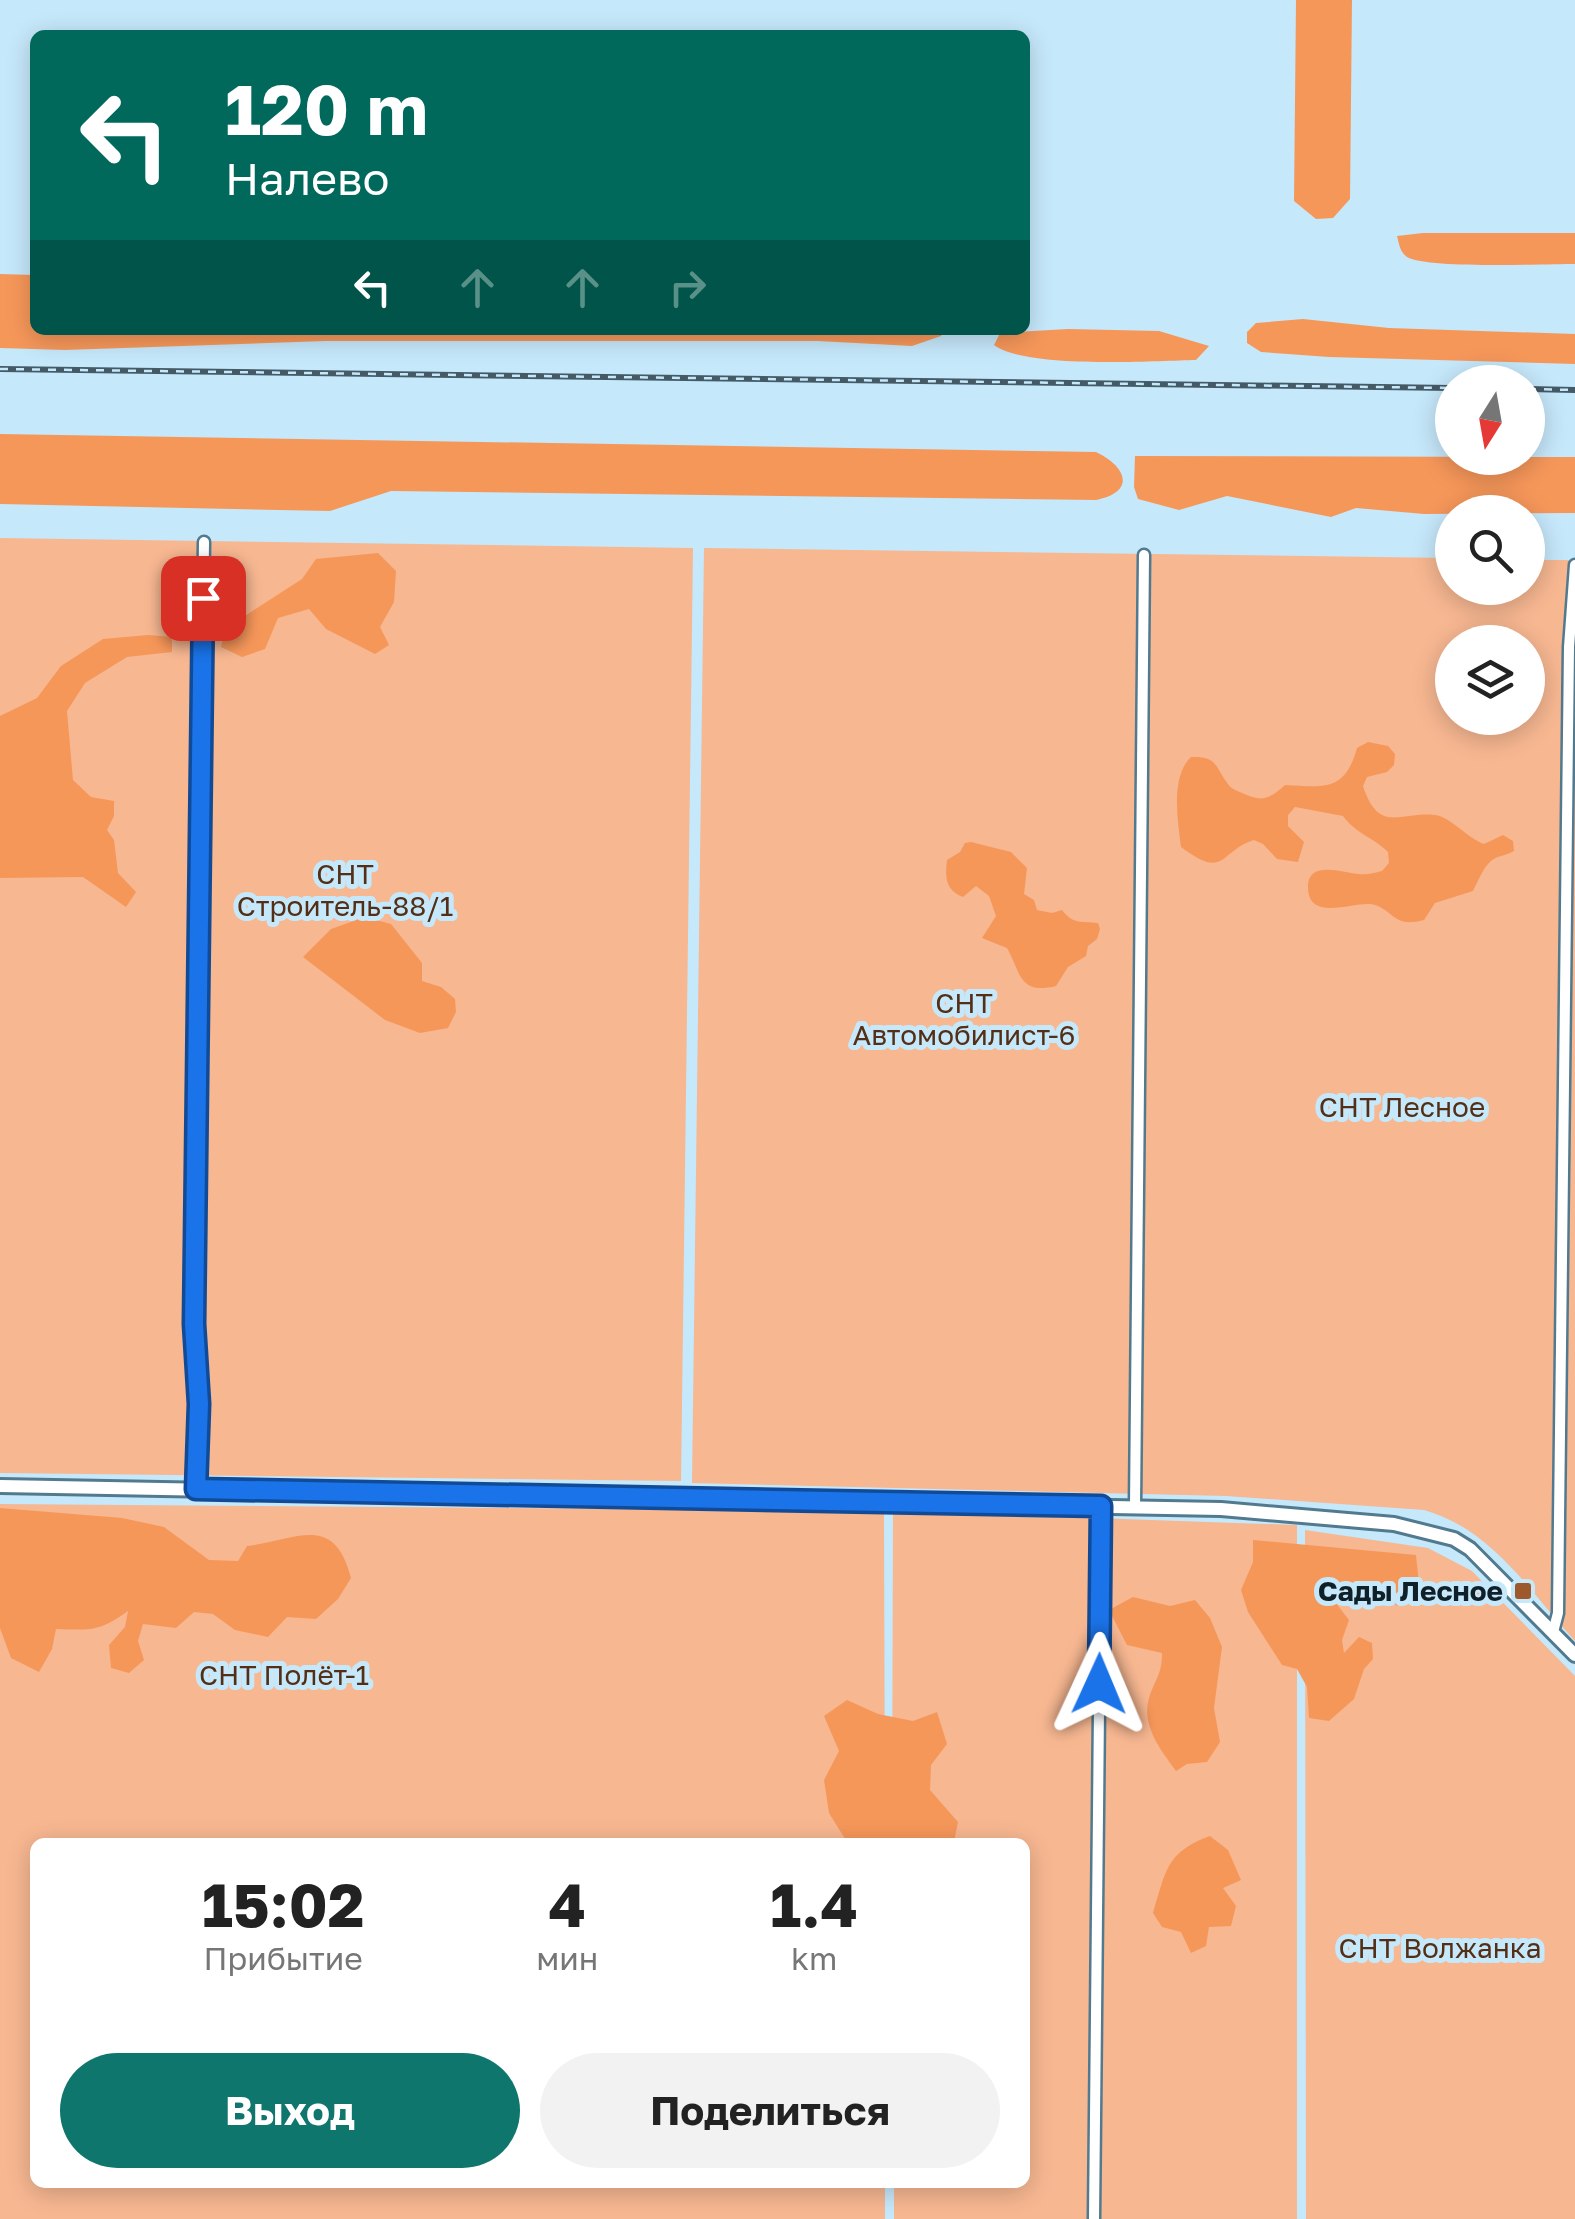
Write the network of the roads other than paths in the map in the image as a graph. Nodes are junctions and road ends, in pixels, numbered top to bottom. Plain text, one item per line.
1 (204, 542) dead end
2 (1144, 555) dead end
3 (1575, 566) edge
4 (0, 1486) edge
5 (196, 1489) junction
6 (1101, 1506) junction
7 (1135, 1506) junction
8 (1553, 1632) junction
9 (1575, 1654) edge
10 (1094, 2219) edge

1 - 5 street
2 - 7 street
3 - 8 street
4 - 5 street
5 - 6 street
6 - 7 street
6 - 10 street
7 - 8 street
8 - 9 street

